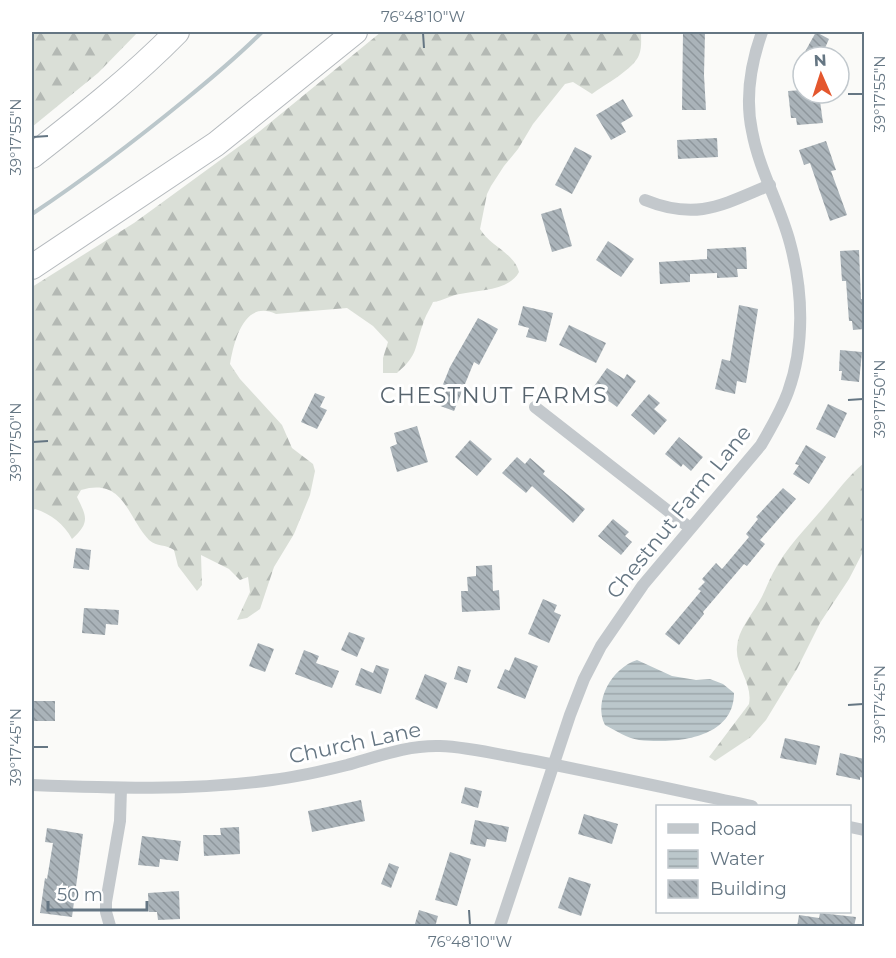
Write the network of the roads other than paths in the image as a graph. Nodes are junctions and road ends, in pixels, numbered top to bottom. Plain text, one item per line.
1 (177, 32) edge
2 (355, 32) edge
3 (762, 32) edge
4 (32, 156) edge
5 (770, 185) junction
6 (645, 200) dead end
7 (32, 267) edge
8 (535, 406) dead end
9 (690, 528) junction
10 (554, 765) junction
11 (32, 785) edge
12 (121, 788) junction
13 (743, 805) edge
14 (110, 927) edge
15 (500, 927) edge

1 - 4 highway
2 - 7 highway
3 - 5 street, Chestnut Farm Lane
5 - 6 street
5 - 9 street, Chestnut Farm Lane
8 - 9 street
9 - 10 street, Chestnut Farm Lane
10 - 12 street, Church Lane
10 - 13 street, Church Lane
10 - 15 street, Chestnut Farm Lane
11 - 12 street, Church Lane
12 - 14 street

